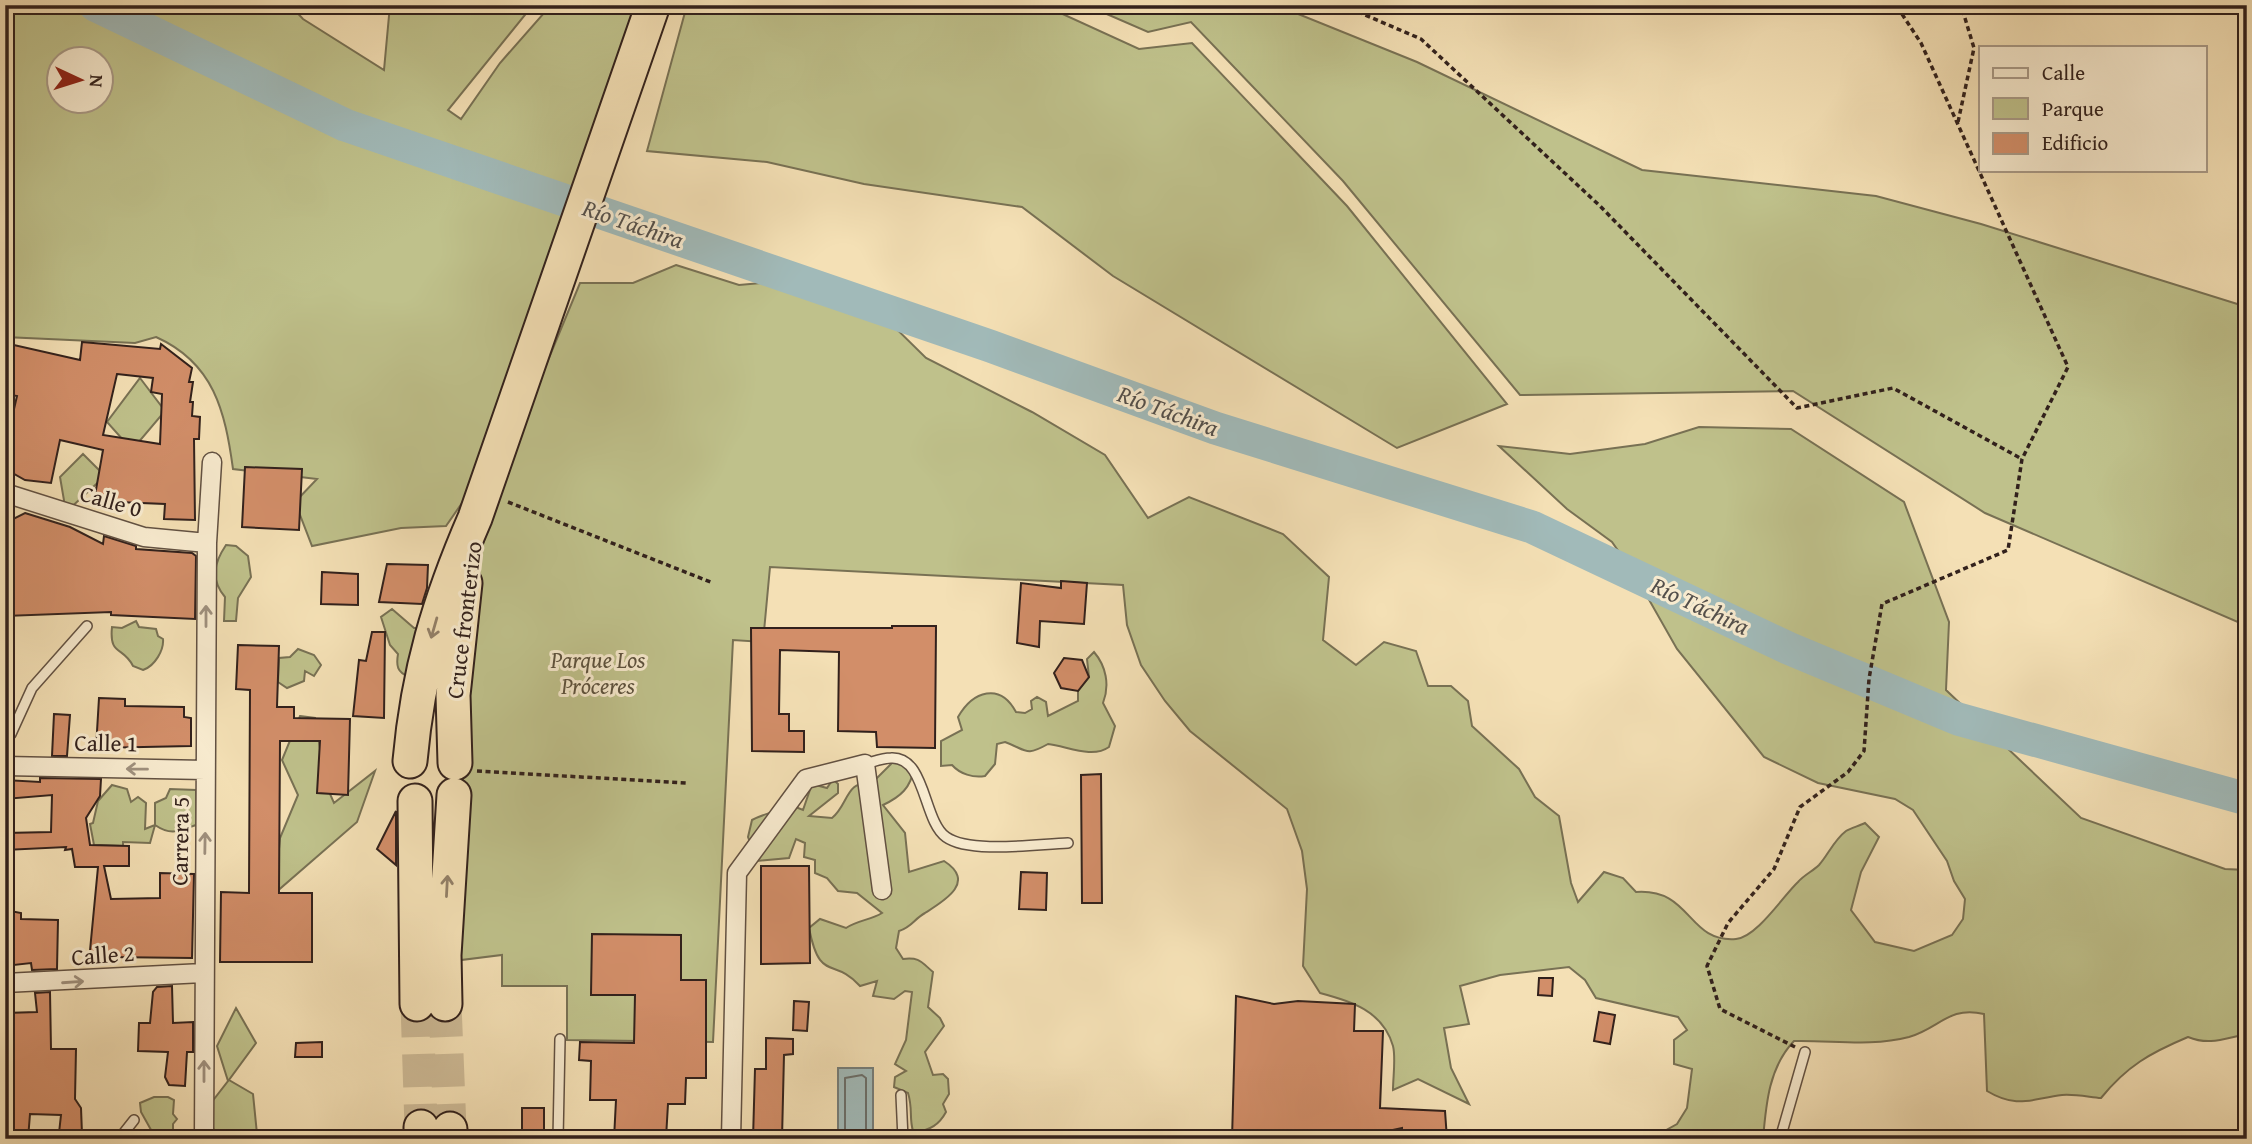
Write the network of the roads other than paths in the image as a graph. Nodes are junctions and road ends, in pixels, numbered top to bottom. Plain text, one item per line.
1 (653, 5) edge
2 (212, 462) dead end
3 (5, 493) edge
4 (486, 508) junction
5 (207, 543) junction
6 (87, 626) dead end
7 (5, 739) edge
8 (410, 761) junction
9 (865, 764) junction
10 (5, 766) edge
11 (205, 770) junction
12 (459, 776) junction
13 (415, 800) junction
14 (1068, 843) dead end
15 (882, 890) dead end
16 (204, 973) junction
17 (5, 984) edge
18 (561, 1039) dead end
19 (1805, 1052) road end
20 (901, 1095) dead end
21 (134, 1120) dead end
22 (119, 1139) edge
23 (204, 1139) edge
24 (558, 1139) edge
25 (731, 1139) edge
26 (904, 1139) edge
27 (1780, 1139) edge

1 - 4 highway
2 - 5 street, Carrera 5
3 - 5 street, Calle 0
4 -> 8 highway, Cruce fronterizo
4 - 12 highway, Cruce fronterizo
11 -> 5 street, Carrera 5
6 - 7 lane
8 - 12 highway
8 - 13 highway, Cruce fronterizo
9 - 14 lane
9 - 15 street
9 - 25 street
11 -> 10 street, Calle 1
16 -> 11 street, Carrera 5
12 - 13 highway
13 -> 12 highway, Cruce fronterizo
17 -> 16 street, Calle 2
23 -> 16 street, Carrera 5
18 - 24 lane
19 - 27 lane
20 - 26 lane
21 - 22 lane

